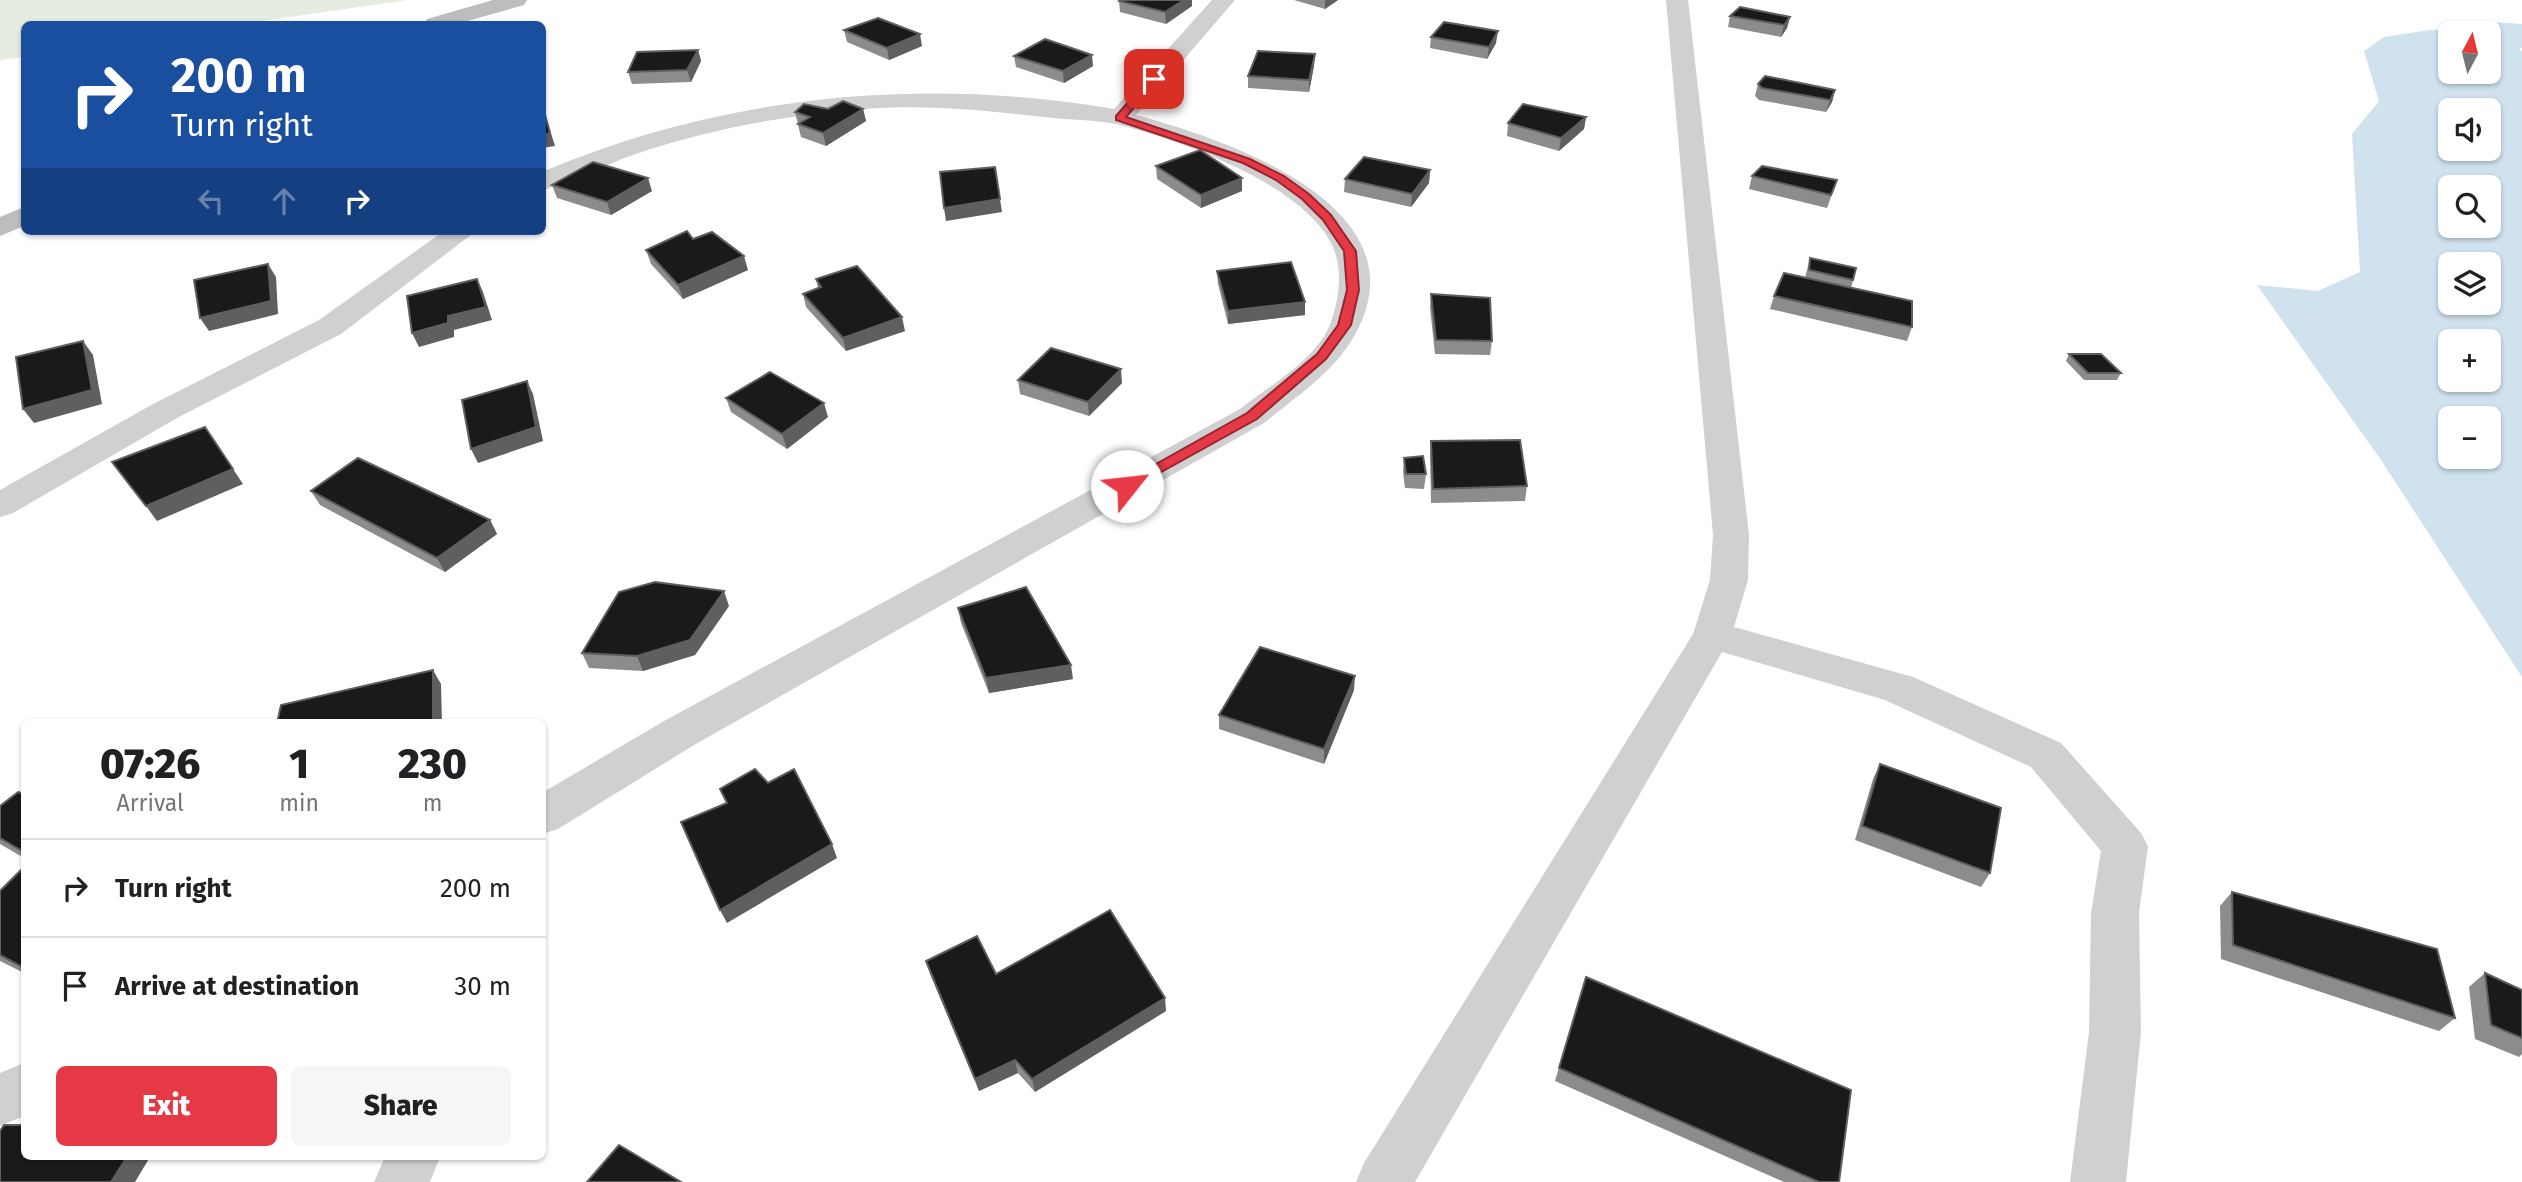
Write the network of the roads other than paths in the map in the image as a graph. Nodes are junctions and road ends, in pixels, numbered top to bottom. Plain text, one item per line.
1 (516, 0) edge
2 (1224, 0) edge
3 (1677, 0) edge
4 (445, 21) edge
5 (1119, 118) junction
6 (546, 181) edge
7 (21, 217) edge
8 (0, 228) edge
9 (456, 235) edge
10 (0, 505) edge
11 (1712, 635) junction
12 (546, 815) edge
13 (21, 1090) edge
14 (0, 1101) edge
15 (412, 1160) edge
16 (402, 1182) edge
17 (1384, 1182) edge
18 (2098, 1182) edge

1 - 4 street
2 - 5 street
3 - 11 street
5 - 6 street
5 - 12 street
7 - 8 street
9 - 10 street
11 - 17 street
11 - 18 street
13 - 14 street
15 - 16 street

